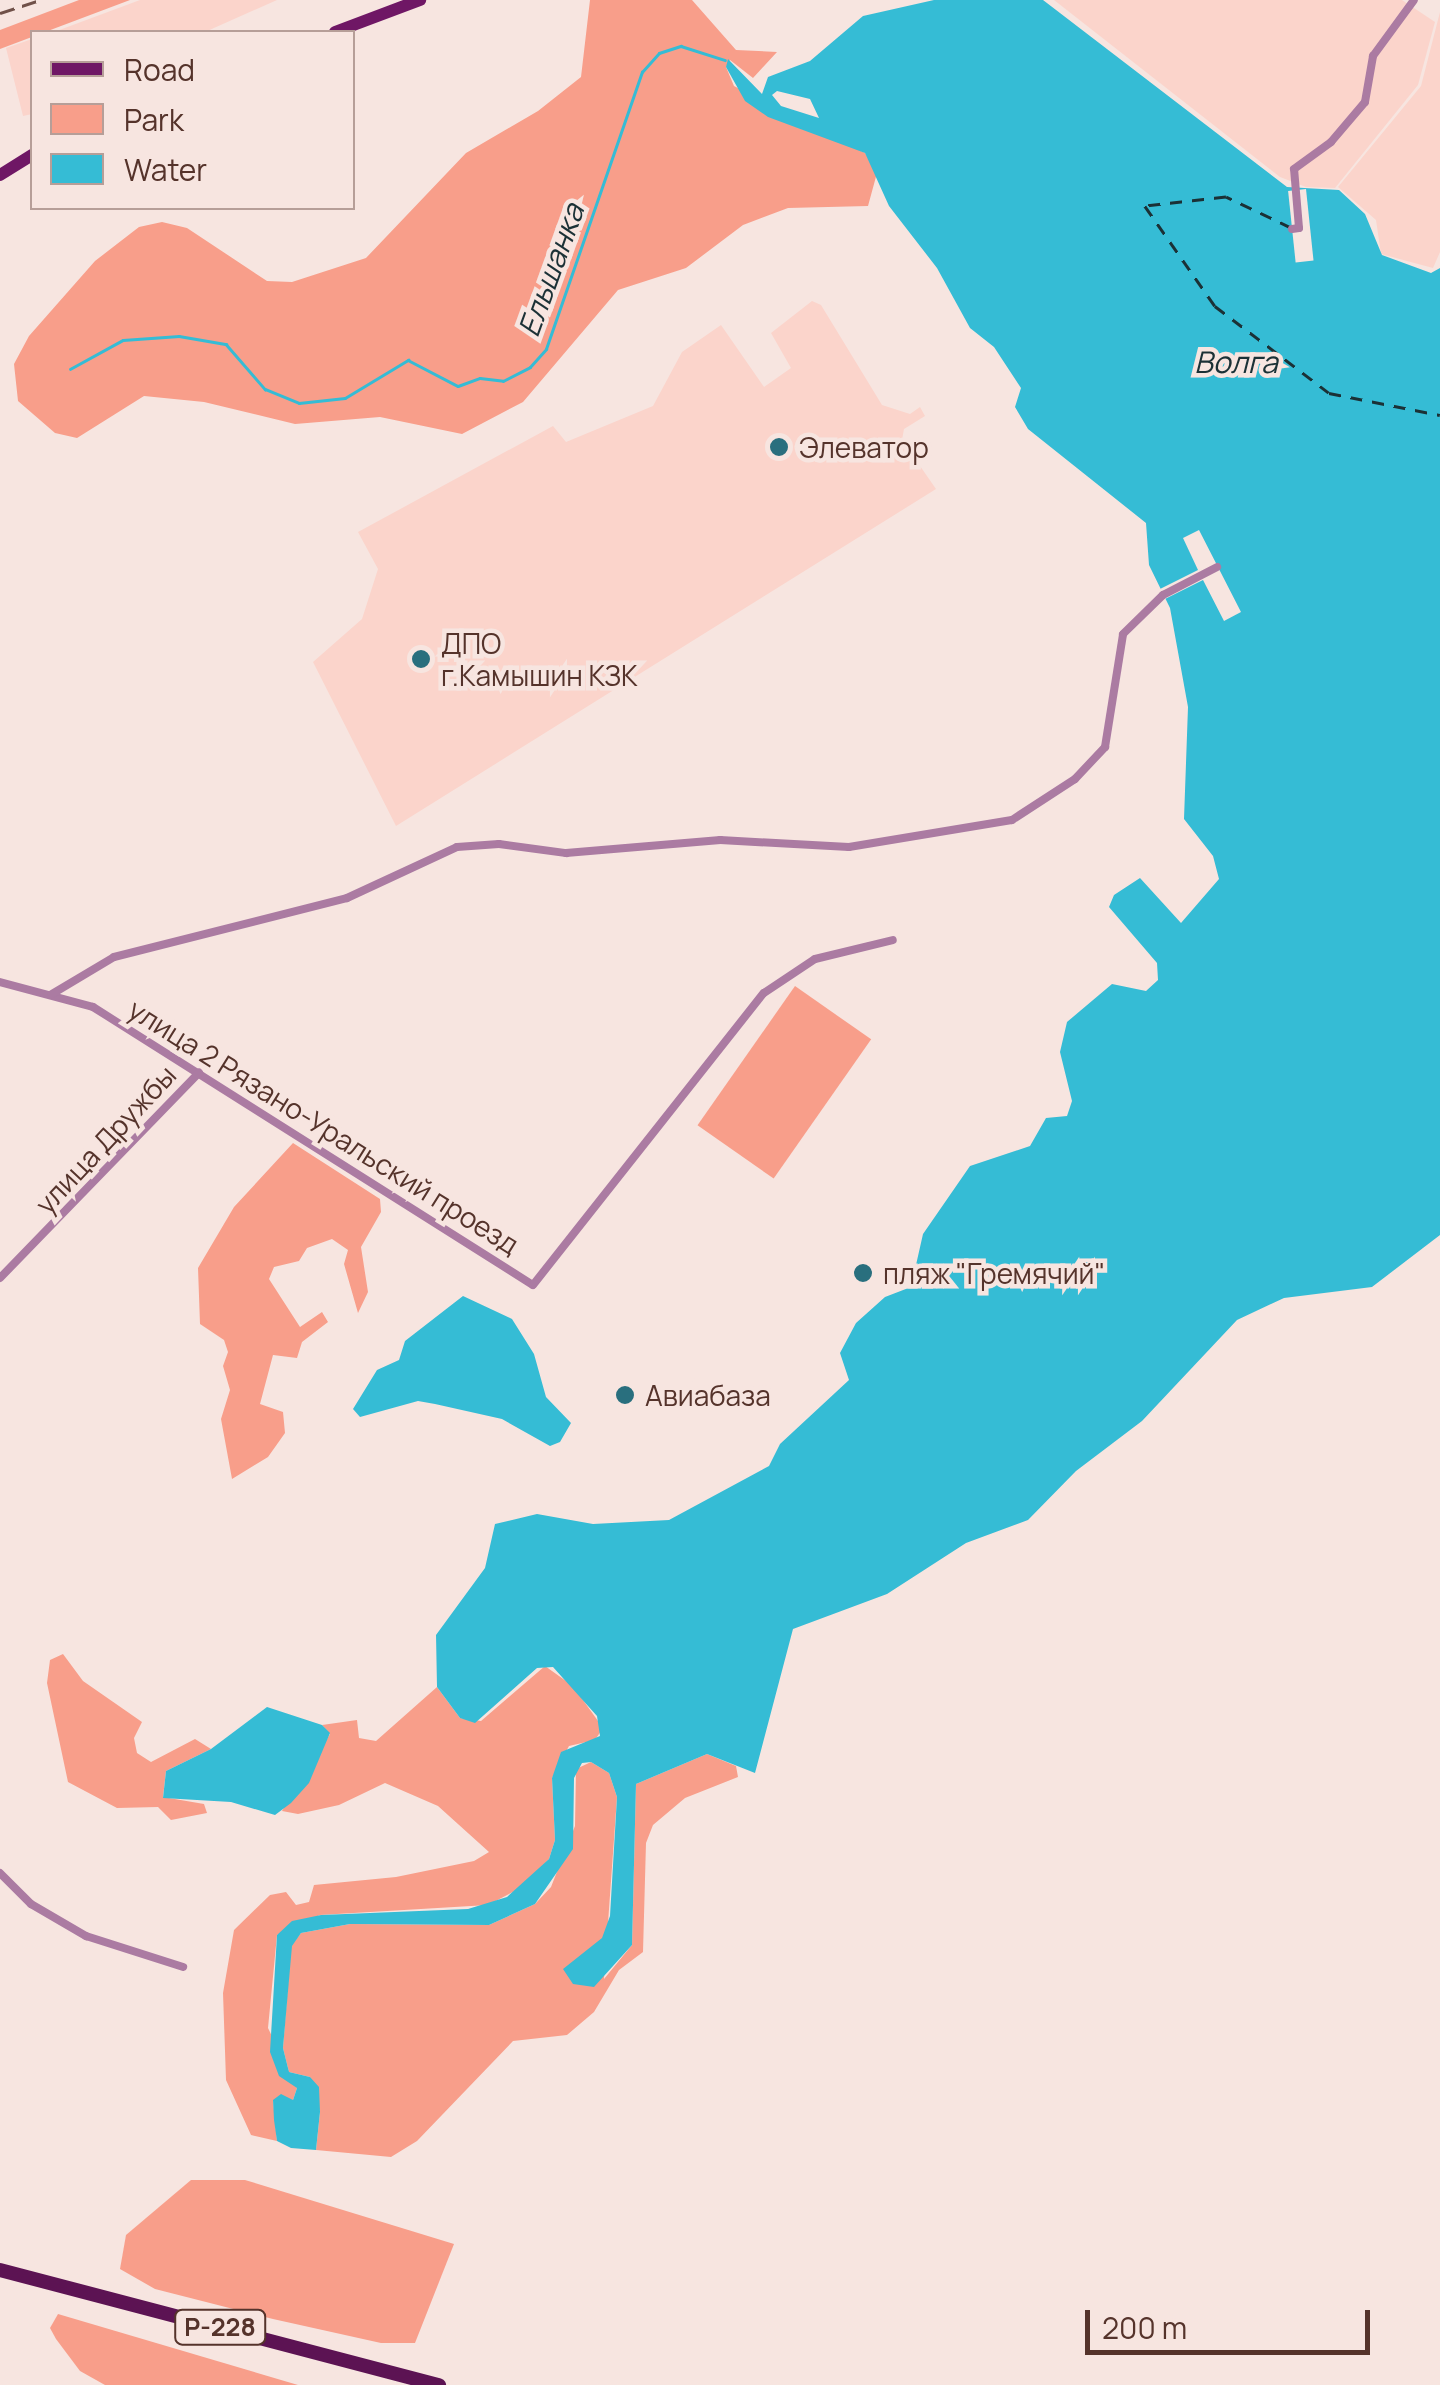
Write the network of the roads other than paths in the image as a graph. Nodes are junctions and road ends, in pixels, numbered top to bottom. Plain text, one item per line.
1 (420, 0) edge
2 (1414, 0) edge
3 (340, 30) edge
4 (30, 156) edge
5 (0, 175) edge
6 (1292, 228) dead end
7 (1217, 566) dead end
8 (893, 940) dead end
9 (0, 982) edge
10 (52, 994) junction
11 (199, 1073) junction
12 (0, 1278) edge
13 (0, 1873) edge
14 (183, 1967) dead end
15 (0, 2270) edge
16 (439, 2385) edge

1 - 3 main road
2 - 6 street
4 - 5 main road
7 - 10 street
8 - 11 street, улица 2 Рязано-Уральский проезд
9 - 10 street, улица 2 Рязано-Уральский проезд
10 - 11 street, улица 2 Рязано-Уральский проезд
11 - 12 street, улица Дружбы
13 - 14 street
15 - 16 highway, Р-228

